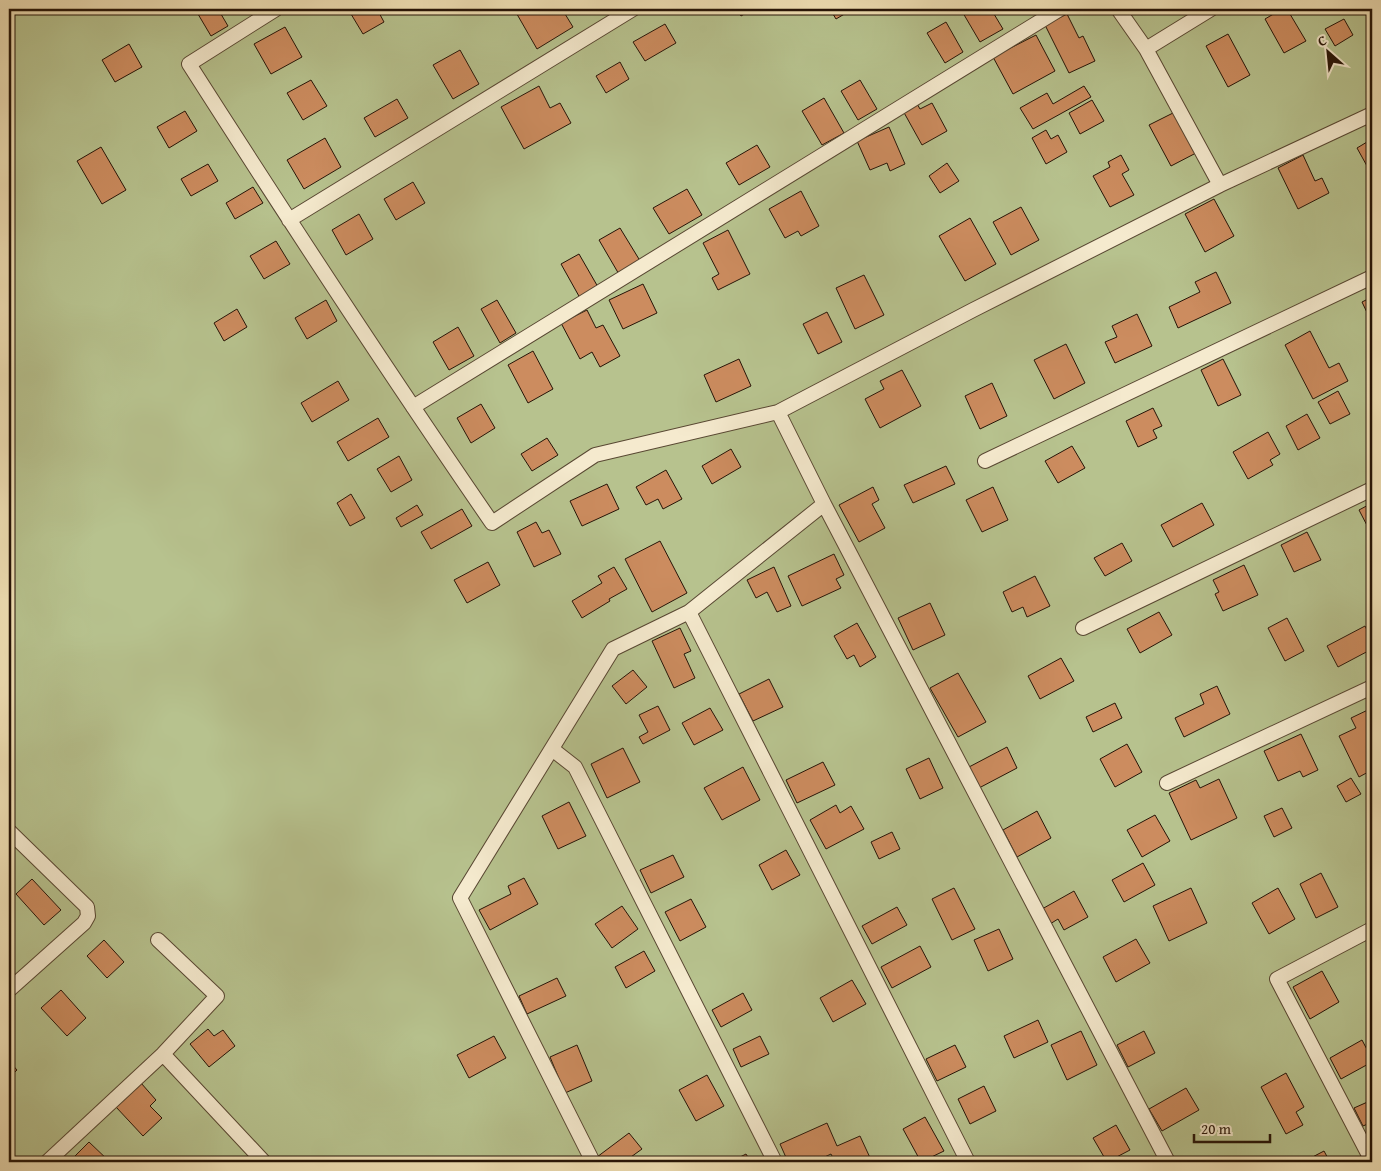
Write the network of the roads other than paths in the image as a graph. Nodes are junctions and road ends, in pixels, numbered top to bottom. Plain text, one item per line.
1 (276, 9) edge
2 (633, 9) edge
3 (1060, 9) edge
4 (1118, 9) edge
5 (1212, 9) edge
6 (1146, 49) junction
7 (1372, 114) edge
8 (1220, 185) junction
9 (289, 220) junction
10 (1372, 277) edge
11 (412, 407) junction
12 (778, 412) junction
13 (985, 461) dead end
14 (1372, 489) edge
15 (824, 504) junction
16 (689, 612) junction
17 (1083, 628) dead end
18 (1372, 687) edge
19 (552, 749) junction
20 (1167, 783) dead end
21 (9, 830) edge
22 (1372, 929) edge
23 (158, 940) dead end
24 (9, 990) edge
25 (163, 1054) junction
26 (1371, 1157) edge
27 (46, 1162) edge
28 (264, 1162) edge
29 (593, 1162) edge
30 (775, 1162) edge
31 (968, 1162) edge
32 (1168, 1162) edge

1 - 9 lane
2 - 9 lane
3 - 11 lane
4 - 6 lane
5 - 6 lane
6 - 8 lane
7 - 8 lane
8 - 12 lane
9 - 11 lane
10 - 13 lane
11 - 12 lane
12 - 15 lane
14 - 17 lane
15 - 16 lane
15 - 32 lane
16 - 19 lane
16 - 31 lane
18 - 20 lane
19 - 29 lane
19 - 30 lane
21 - 24 lane
22 - 26 lane
23 - 25 lane
25 - 27 lane
25 - 28 lane

